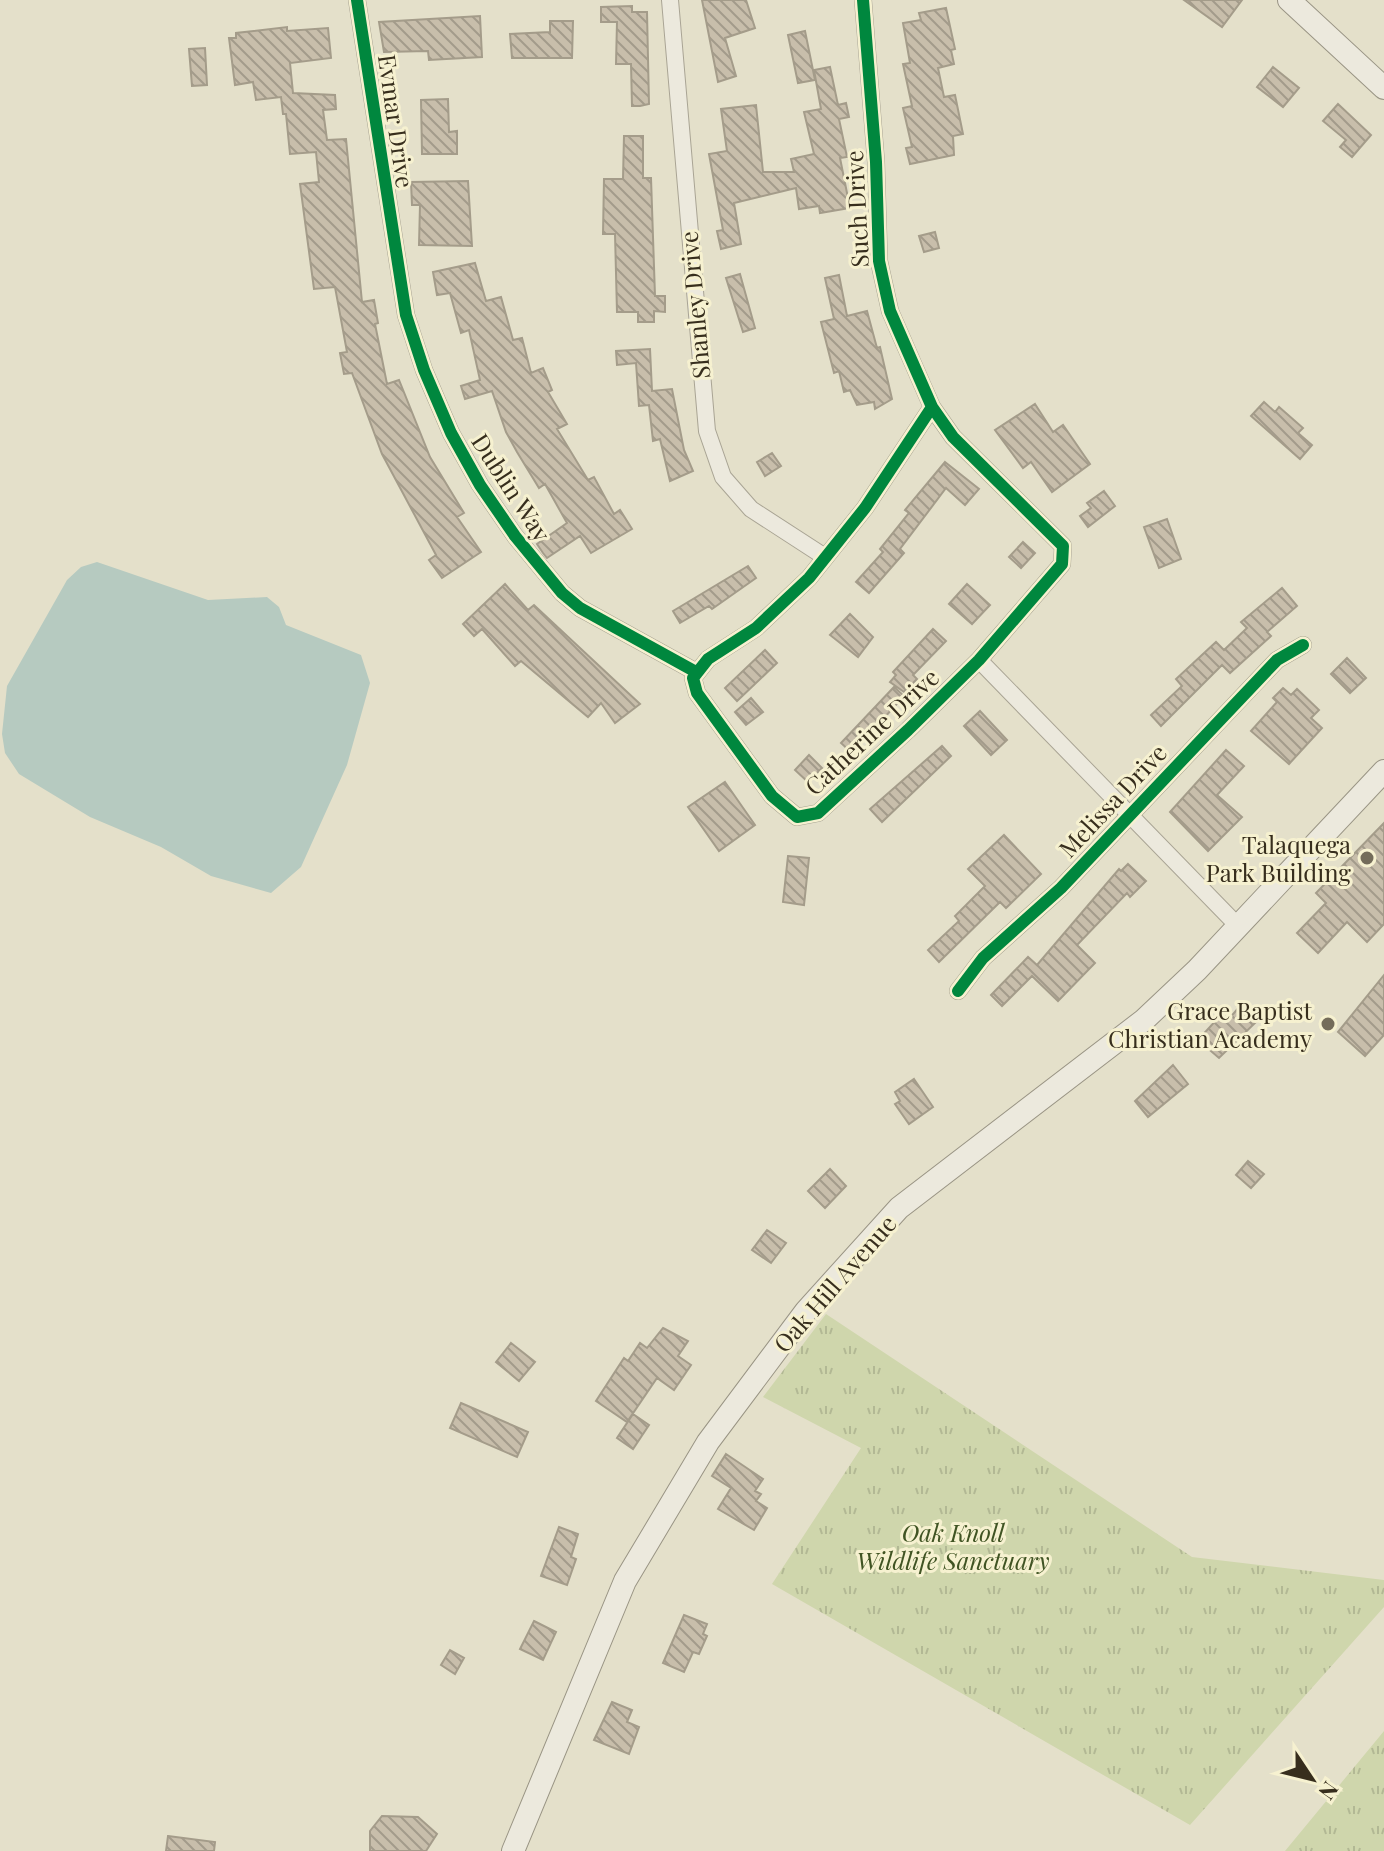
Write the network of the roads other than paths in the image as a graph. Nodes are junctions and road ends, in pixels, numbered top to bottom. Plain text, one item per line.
1 (357, 0) edge
2 (670, 0) edge
3 (863, 0) edge
4 (1289, 0) edge
5 (1384, 88) edge
6 (394, 249) joint
7 (932, 407) junction
8 (1063, 546) joint
9 (825, 557) junction
10 (1303, 645) dead end
11 (979, 660) junction
12 (696, 672) junction
13 (1384, 771) edge
14 (1128, 814) junction
15 (1238, 926) junction
16 (958, 991) dead end
17 (513, 1851) edge

1 - 6 street, Evmar Drive
2 - 9 street, Shanley Drive
3 - 7 street, Such Drive
4 - 5 main road
6 - 12 street, Dublin Way
7 - 8 street, Such Drive
7 - 9 street
8 - 11 street, Catherine Drive
9 - 12 street
10 - 14 street, Melissa Drive
11 - 12 street, Catherine Drive
11 - 14 street
13 - 15 main road, Oak Hill Avenue
14 - 15 street
14 - 16 street, Melissa Drive
15 - 17 main road, Oak Hill Avenue

